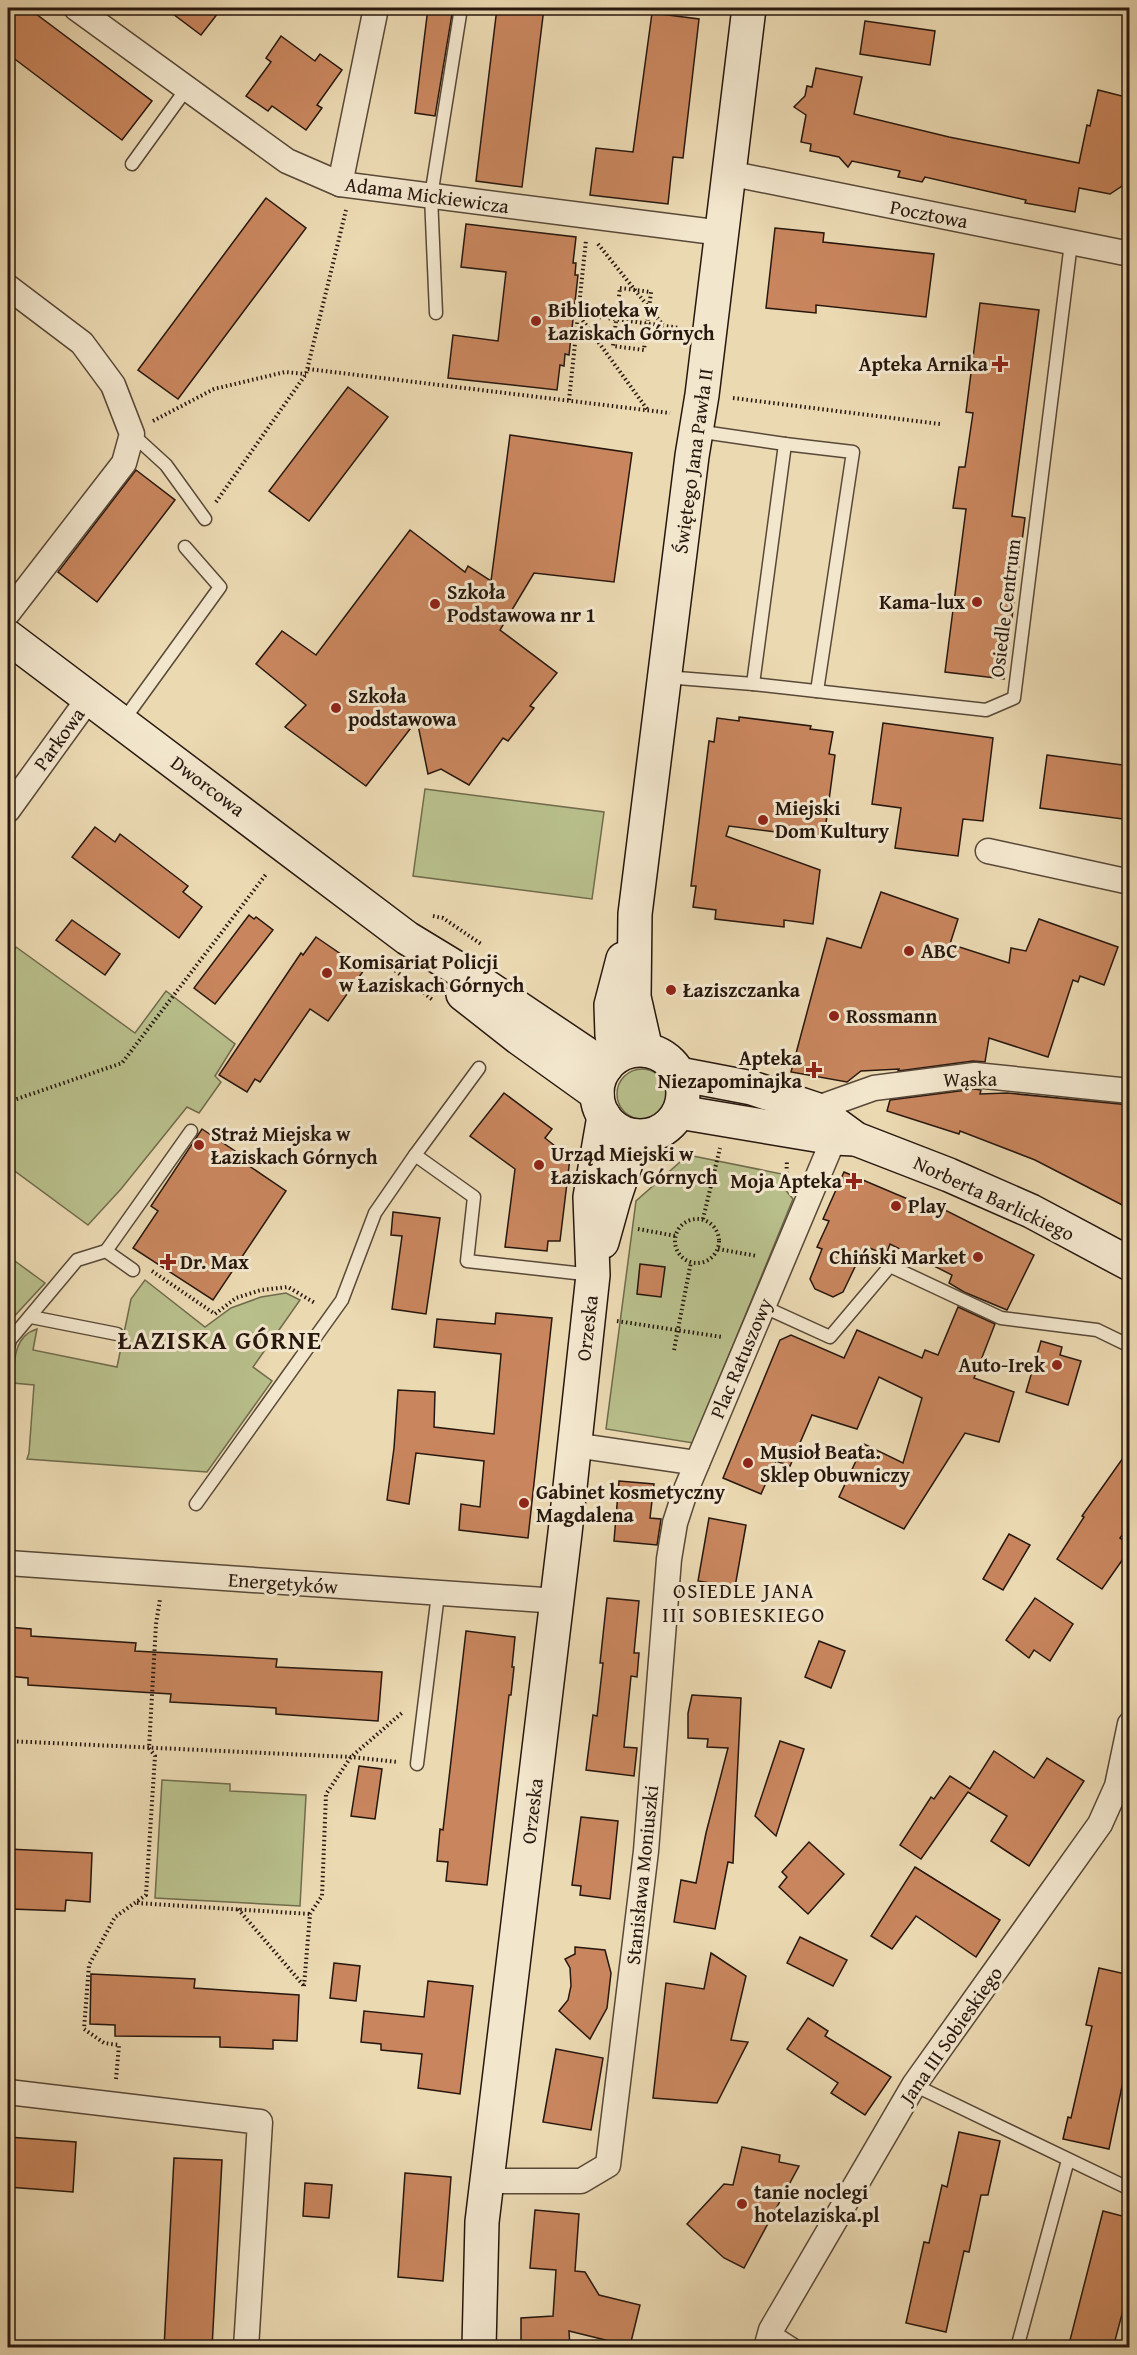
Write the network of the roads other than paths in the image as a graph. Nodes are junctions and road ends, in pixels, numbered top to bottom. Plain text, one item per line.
1 (76, 8) edge
2 (376, 8) edge
3 (461, 8) edge
4 (749, 8) edge
5 (187, 88) junction
6 (132, 164) dead end
7 (728, 173) junction
8 (346, 185) junction
9 (431, 196) junction
10 (722, 233) junction
11 (1071, 243) junction
12 (1130, 254) edge
13 (8, 286) edge
14 (436, 313) dead end
15 (683, 422) junction
16 (132, 434) junction
17 (785, 444) junction
18 (205, 519) road end
19 (185, 547) dead end
20 (8, 613) edge
21 (8, 637) edge
22 (664, 677) junction
23 (753, 684) junction
24 (817, 692) junction
25 (90, 698) junction
26 (122, 722) junction
27 (8, 810) edge
28 (988, 851) dead end
29 (1130, 882) edge
30 (635, 914) junction
31 (407, 938) junction
32 (611, 1005) junction
33 (557, 1032) junction
34 (479, 1068) dead end
35 (680, 1074) junction
36 (614, 1077) junction
37 (1130, 1090) edge
38 (815, 1109) junction
39 (679, 1112) junction
40 (190, 1131) dead end
41 (635, 1136) junction
42 (845, 1138) junction
43 (415, 1155) junction
44 (106, 1251) junction
45 (1130, 1264) edge
46 (133, 1270) road end
47 (593, 1275) junction
48 (762, 1306) junction
49 (31, 1317) junction
50 (117, 1334) dead end
51 (1130, 1346) edge
52 (8, 1348) edge
53 (574, 1445) junction
54 (697, 1463) junction
55 (196, 1504) dead end
56 (8, 1563) edge
57 (438, 1593) junction
58 (558, 1602) junction
59 (1130, 1724) edge
60 (417, 1764) road end
61 (914, 2085) junction
62 (8, 2092) edge
63 (1068, 2160) junction
64 (487, 2181) junction
65 (1130, 2189) edge
66 (769, 2338) edge
67 (246, 2348) edge
68 (479, 2348) edge
69 (799, 2348) edge
70 (1017, 2348) edge

1 - 5 street, Adama Mickiewicza
2 - 8 street
3 - 9 lane
4 - 7 street, Świętego Jana Pawła II
5 - 6 lane
5 - 8 street, Adama Mickiewicza
7 - 10 street, Świętego Jana Pawła II
7 - 11 street, Pocztowa
8 - 9 street, Adama Mickiewicza
9 - 10 street, Adama Mickiewicza
9 - 14 lane
10 - 15 street, Świętego Jana Pawła II
11 - 12 street, Pocztowa
11 - 24 lane, Osiedle Centrum
13 - 16 street
15 - 17 lane
15 - 22 street, Świętego Jana Pawła II
16 - 18 lane
16 - 20 street
17 - 23 lane
17 - 24 lane
19 - 26 lane
21 - 25 street, Dworcowa
22 - 23 lane, Osiedle Centrum
22 - 30 street, Świętego Jana Pawła II
23 - 24 lane, Osiedle Centrum
25 - 26 street, Dworcowa
25 - 27 street, Parkowa
26 - 31 street, Dworcowa
28 - 29 street
30 - 32 street, Świętego Jana Pawła II
30 - 36 street, Świętego Jana Pawła II
31 - 33 street, Dworcowa
31 - 36 street, Dworcowa
32 - 33 street
32 - 36 street, Świętego Jana Pawła II
33 - 36 street, Dworcowa
34 - 43 lane
35 - 36 street
35 - 38 street, Norberta Barlickiego
35 - 39 street
36 - 41 street
36 - 47 street, Orzeska
37 - 38 street, Wąska
38 - 42 street, Norberta Barlickiego
39 - 41 street
39 - 42 street, Norberta Barlickiego
40 - 44 lane
41 - 47 street, Orzeska
42 - 45 street, Norberta Barlickiego
42 - 48 street, Plac Ratuszowy
43 - 47 lane
43 - 55 lane
44 - 46 lane
44 - 49 lane
47 - 53 street, Orzeska
48 - 51 lane
48 - 54 street, Plac Ratuszowy
49 - 50 lane
49 - 52 lane
53 - 54 street
53 - 58 street, Orzeska
54 - 64 street, Stanisława Moniuszki
56 - 57 street, Energetyków
57 - 58 street, Energetyków
57 - 60 lane
58 - 64 street, Orzeska
59 - 61 street, Jana III Sobieskiego
61 - 63 lane
61 - 66 street, Jana III Sobieskiego
62 - 67 street
63 - 65 lane
63 - 70 lane
64 - 68 street, Orzeska
66 - 69 lane

